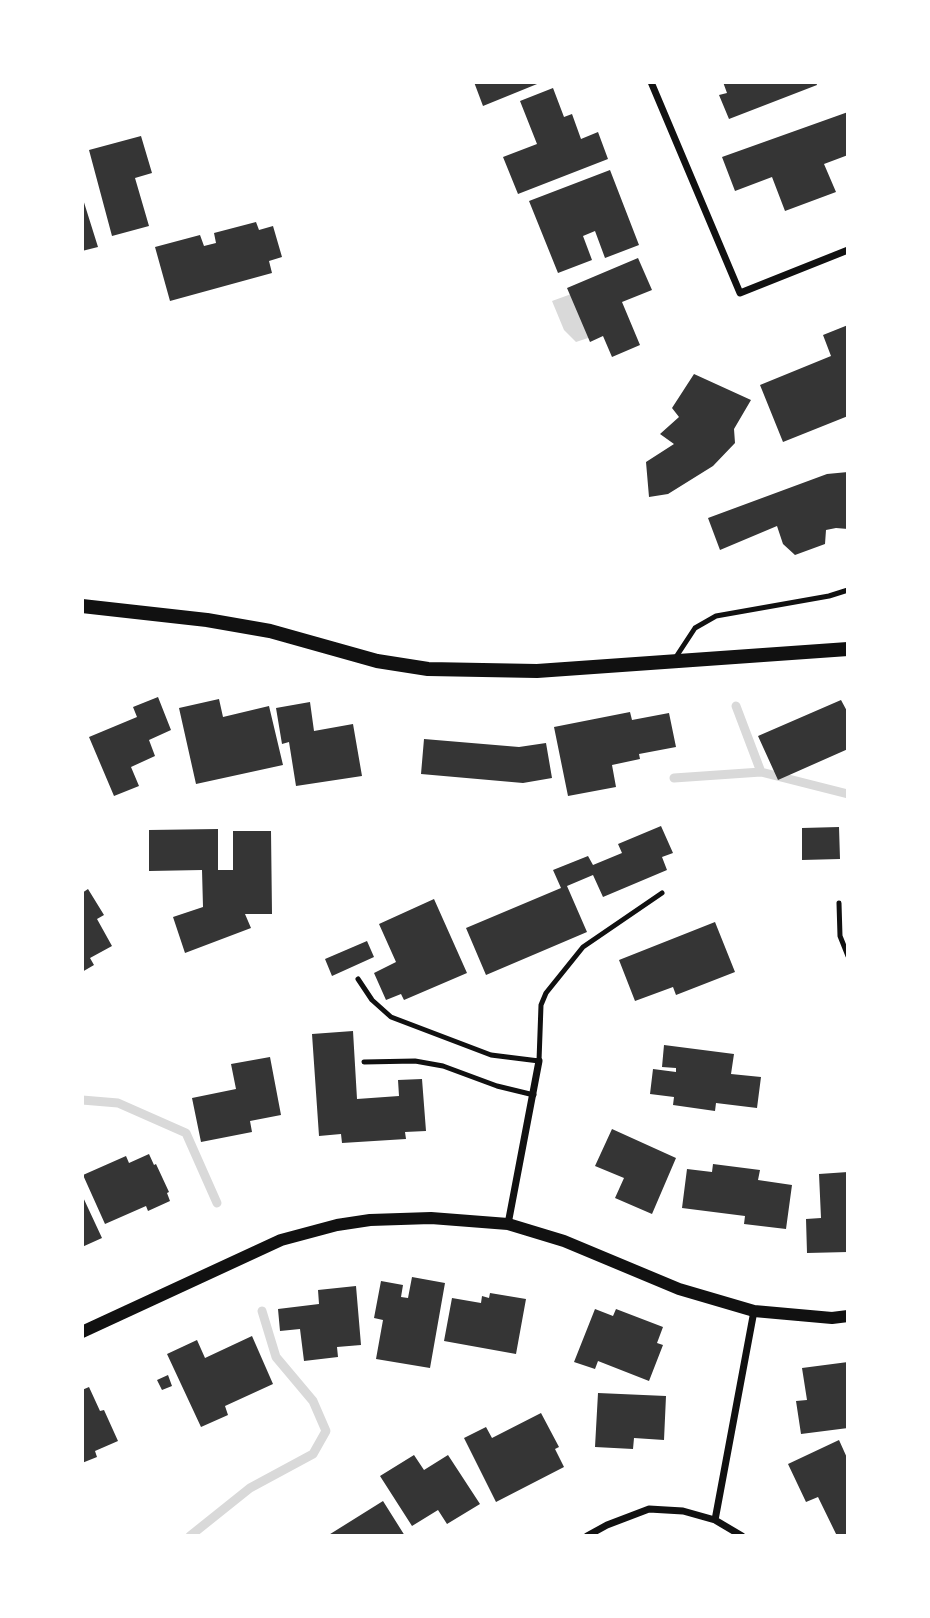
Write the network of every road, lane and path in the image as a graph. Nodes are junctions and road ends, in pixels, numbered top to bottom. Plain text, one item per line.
1 (651, 82) edge
2 (848, 250) edge
3 (848, 590) edge
4 (82, 606) edge
5 (848, 649) edge
6 (673, 663) junction
7 (662, 893) dead end
8 (839, 903) dead end
9 (848, 956) edge
10 (358, 979) dead end
11 (539, 1061) junction
12 (364, 1062) dead end
13 (534, 1095) junction
14 (508, 1224) junction
15 (754, 1311) junction
16 (848, 1316) edge
17 (82, 1332) edge
18 (715, 1521) junction
19 (587, 1536) edge
20 (742, 1536) edge

1 - 2 street
3 - 6 lane
4 - 6 main road
5 - 6 main road
7 - 11 lane
8 - 9 lane
10 - 11 lane
11 - 13 street
12 - 13 lane
13 - 14 street
14 - 15 street
14 - 17 street
15 - 16 street
15 - 18 street
18 - 19 street
18 - 20 street

